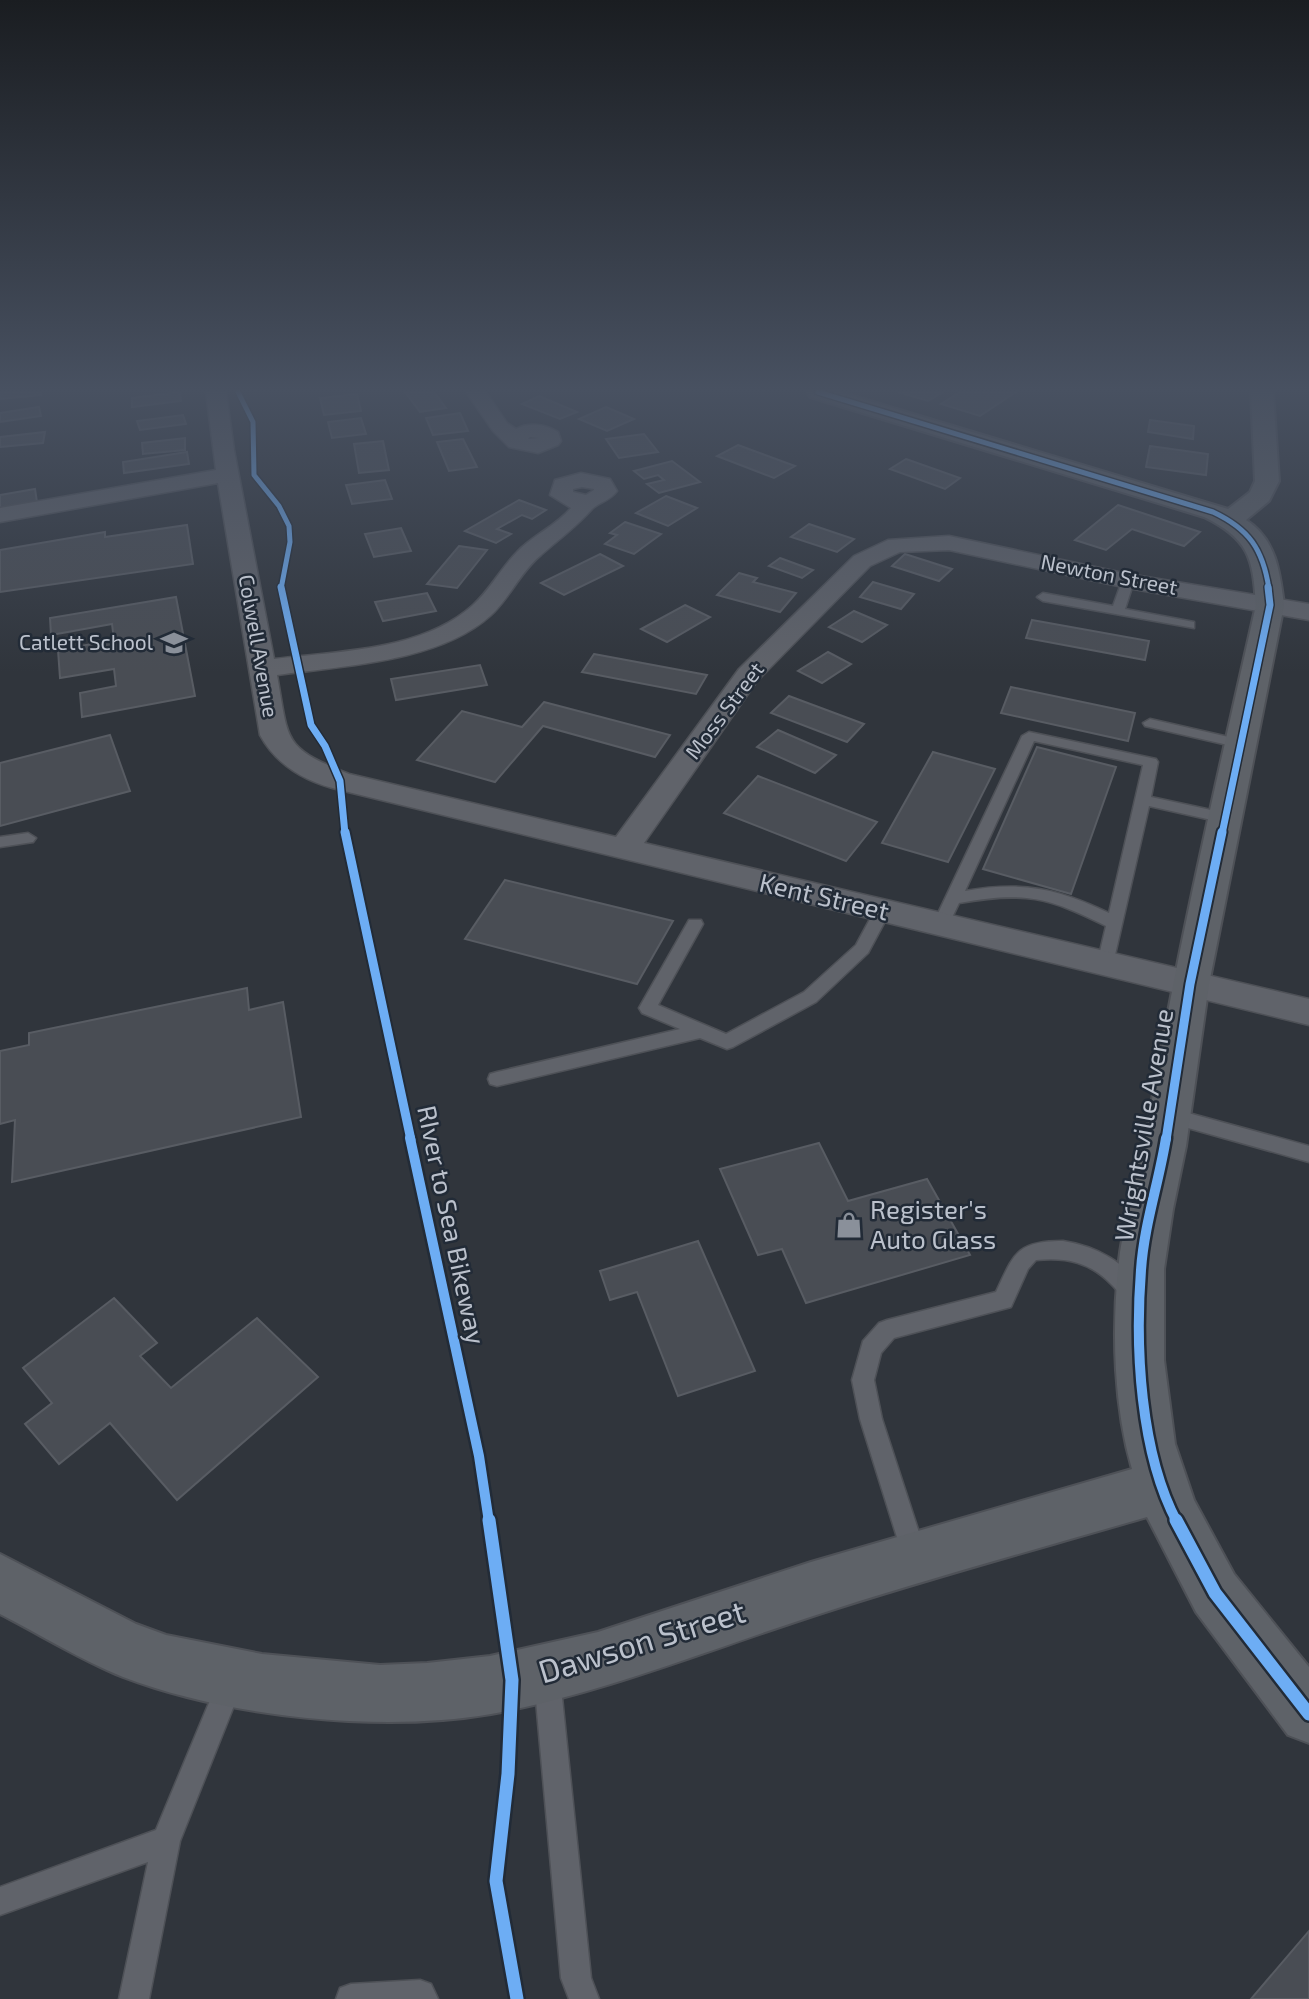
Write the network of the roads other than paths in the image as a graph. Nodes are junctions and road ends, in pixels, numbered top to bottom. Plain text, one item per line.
1 (169, 485) edge
2 (229, 485) edge
3 (1118, 485) edge
4 (1265, 485) edge
5 (585, 501) dead end
6 (0, 515) edge
7 (1230, 520) junction
8 (909, 542) joint
9 (1128, 581) junction
10 (1043, 597) dead end
11 (1270, 606) junction
12 (1118, 611) junction
13 (1309, 612) edge
14 (1189, 625) dead end
15 (262, 669) junction
16 (1150, 723) dead end
17 (1241, 744) junction
18 (340, 781) joint
19 (1145, 800) junction
20 (1225, 818) junction
21 (28, 838) dead end
22 (0, 842) edge
23 (624, 848) junction
24 (883, 911) junction
25 (948, 911) junction
26 (1115, 923) junction
27 (695, 924) dead end
28 (1106, 964) junction
29 (1190, 984) junction
30 (1309, 1012) edge
31 (701, 1031) junction
32 (497, 1079) dead end
33 (1170, 1116) junction
34 (1309, 1154) edge
35 (1140, 1304) junction
36 (1164, 1486) junction
37 (915, 1559) junction
38 (0, 1581) edge
39 (547, 1671) junction
40 (232, 1677) junction
41 (1309, 1714) edge
42 (166, 1841) junction
43 (0, 1901) edge
44 (134, 1999) edge
45 (351, 1999) edge
46 (423, 1999) edge
47 (584, 1999) edge

1 - 6 street
2 - 15 street, Colwell Avenue
3 - 7 street
4 - 7 street
5 - 15 street
7 - 11 street, Wrightsville Avenue
8 - 9 street, Newton Street
8 - 23 street, Moss Street
9 - 11 street, Newton Street
9 - 12 lane
10 - 12 lane
11 - 13 street, Newton Street
11 - 17 street, Wrightsville Avenue
12 - 14 lane
15 - 18 street, Colwell Avenue
16 - 17 lane
17 - 20 street, Wrightsville Avenue
18 - 23 street, Kent Street
19 - 20 lane
19 - 25 lane
19 - 26 lane
20 - 29 street, Wrightsville Avenue
21 - 22 lane
23 - 24 street, Kent Street
24 - 25 street, Kent Street
24 - 31 lane
25 - 26 lane
25 - 28 street, Kent Street
26 - 28 lane
27 - 31 lane
28 - 29 street, Kent Street
29 - 30 street, Kent Street
29 - 33 street, Wrightsville Avenue
31 - 32 lane
33 - 34 lane
33 - 35 street, Wrightsville Avenue
35 - 36 street, Wrightsville Avenue
35 - 37 lane
36 - 37 street, Dawson Street
36 - 41 street, Wrightsville Avenue
37 - 39 street, Dawson Street
38 - 40 street, Dawson Street
39 - 40 street, Dawson Street
39 - 47 lane
40 - 42 lane
42 - 43 lane
42 - 44 lane
45 - 46 lane

